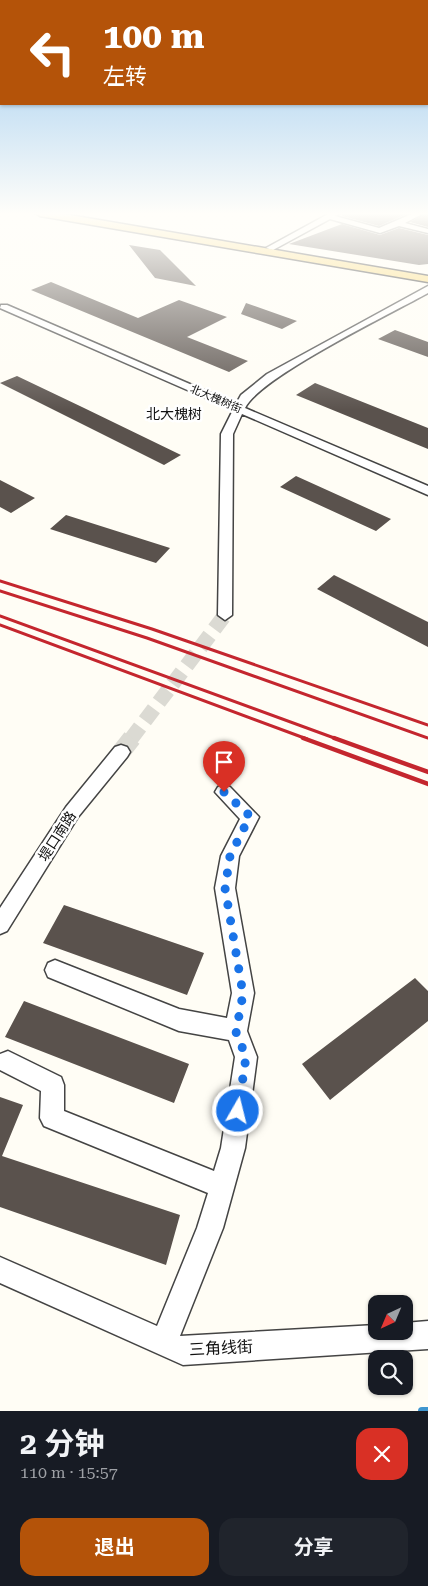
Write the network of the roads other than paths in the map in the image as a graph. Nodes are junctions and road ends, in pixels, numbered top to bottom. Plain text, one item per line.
1 (428, 289) edge
2 (4, 307) dead end
3 (238, 409) junction
4 (428, 491) edge
5 (225, 615) tunnel mouth
6 (121, 752) tunnel mouth
7 (224, 792) dead end
8 (0, 925) edge
9 (56, 970) dead end
10 (236, 1032) junction
11 (8, 1062) dead end
12 (222, 1187) junction
13 (0, 1270) edge
14 (428, 1335) edge
15 (164, 1342) junction

1 - 3 street
2 - 3 street, 北大槐树街
3 - 4 street, 北大槐树街
3 - 5 street
6 - 8 street, 堤口南路
7 - 10 street
9 - 10 street
10 - 12 street
11 - 12 street
12 - 15 street
13 - 15 street, 三角线街
14 - 15 street, 三角线街

